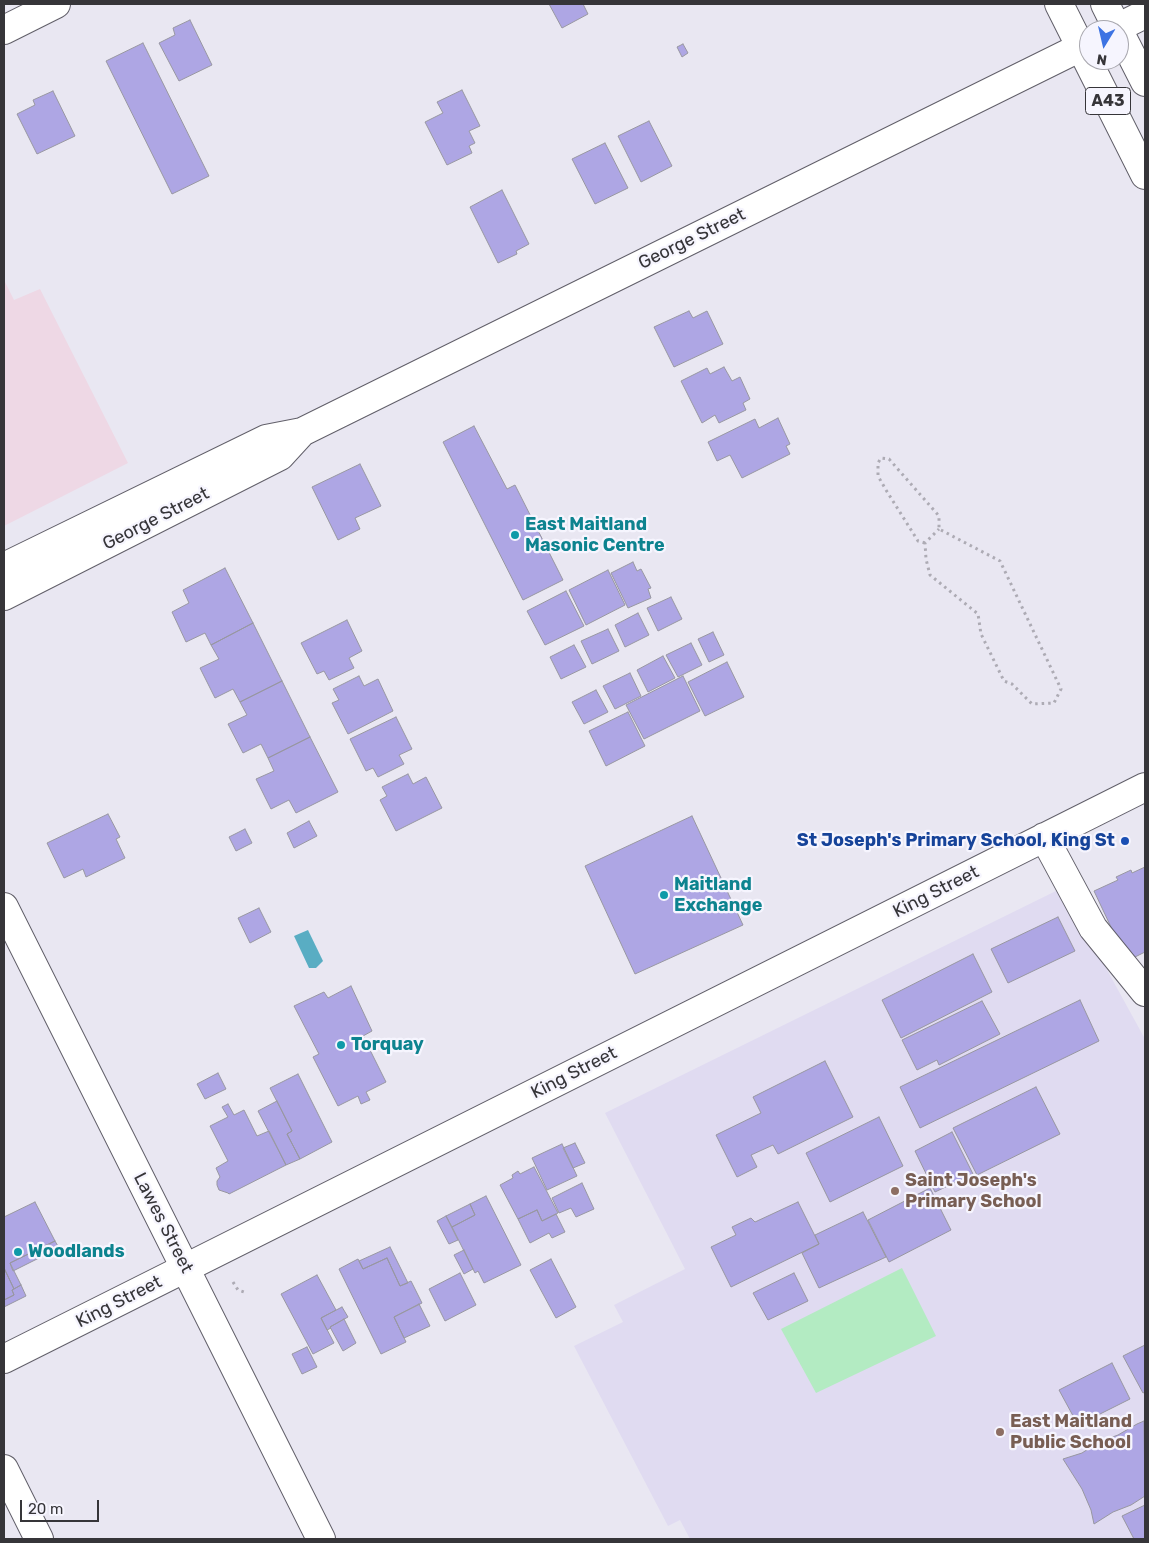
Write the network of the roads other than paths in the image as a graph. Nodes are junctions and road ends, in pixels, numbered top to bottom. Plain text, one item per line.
1 (56, 4) edge
2 (1059, 4) edge
3 (1105, 4) edge
4 (1145, 14) edge
5 (1113, 20) edge
6 (1129, 23) edge
7 (4, 30) edge
8 (1079, 42) edge
9 (1079, 47) edge
10 (1129, 51) edge
11 (1093, 70) edge
12 (1145, 82) edge
13 (1145, 175) edge
14 (302, 432) junction
15 (4, 567) edge
16 (4, 596) edge
17 (1145, 787) edge
18 (1044, 837) junction
19 (4, 907) edge
20 (1145, 992) edge
21 (186, 1268) junction
22 (4, 1360) edge
23 (4, 1470) edge
24 (39, 1539) edge
25 (321, 1539) edge

1 - 7 main road
2 - 8 main road, A43
3 - 5 main road, A43
4 - 6 main road
9 - 14 main road, George Street
10 - 12 main road, A43
11 - 13 main road, A43
14 - 15 main road, George Street
14 - 16 main road, George Street
17 - 18 main road, King Street
18 - 20 main road
18 - 21 main road, King Street
19 - 21 main road, Lawes Street
21 - 22 main road, King Street
21 - 25 main road, Lawes Street
23 - 24 main road

